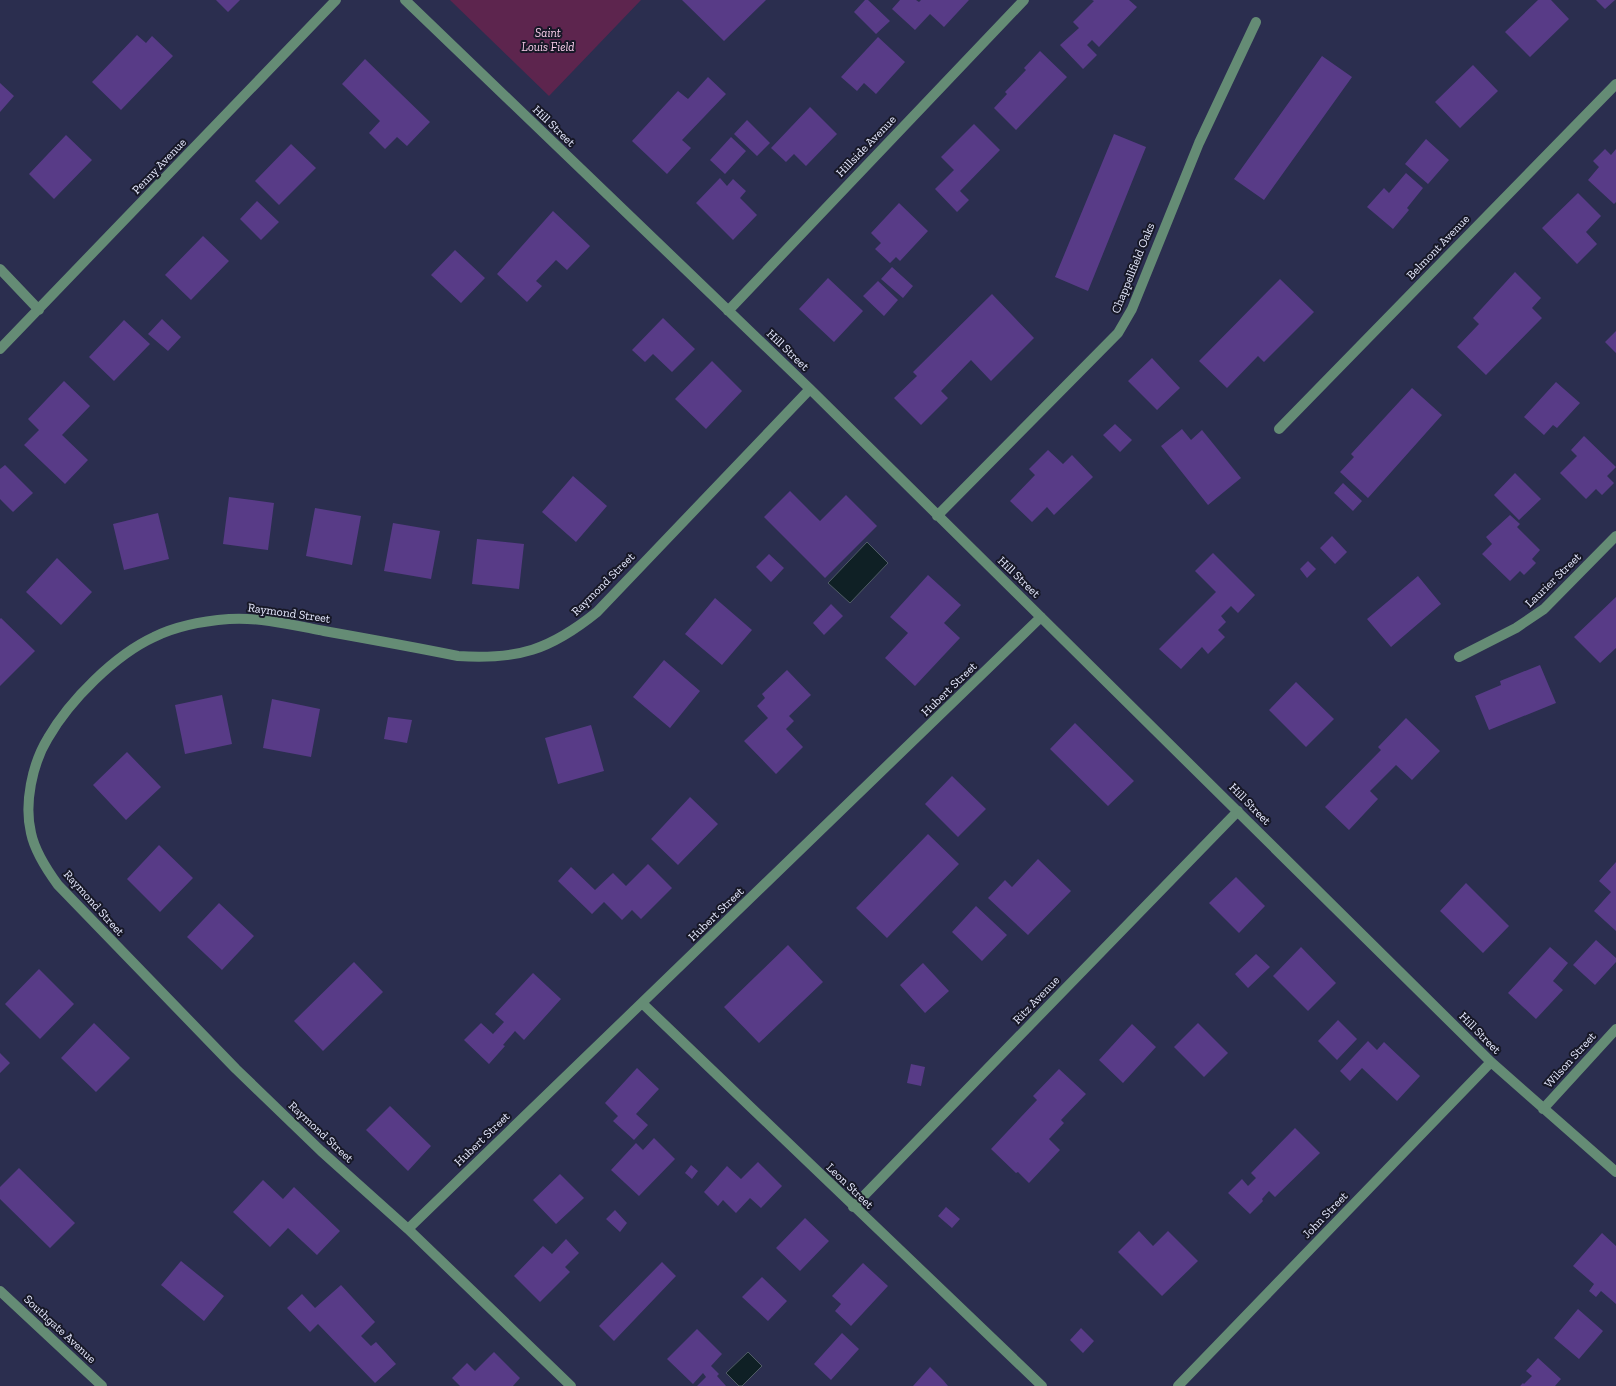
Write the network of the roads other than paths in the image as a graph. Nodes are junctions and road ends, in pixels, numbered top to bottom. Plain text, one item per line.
1 (336, 0) edge
2 (405, 0) edge
3 (1024, 0) edge
4 (1256, 22) dead end
5 (1616, 84) edge
6 (0, 269) edge
7 (39, 310) junction
8 (728, 311) junction
9 (0, 349) edge
10 (810, 389) junction
11 (1279, 428) dead end
12 (938, 516) junction
13 (1616, 536) edge
14 (1041, 617) junction
15 (1459, 657) dead end
16 (1238, 811) junction
17 (642, 1003) junction
18 (1616, 1028) edge
19 (1491, 1062) junction
20 (1543, 1109) junction
21 (1616, 1172) edge
22 (853, 1207) junction
23 (408, 1229) junction
24 (0, 1292) edge
25 (102, 1386) edge
26 (571, 1386) edge
27 (1042, 1386) edge
28 (1178, 1386) edge

1 - 7 street, Penny Avenue
2 - 8 street, Hill Street
3 - 8 street, Hillside Avenue
4 - 12 street, Chappellfield Oaks
5 - 11 street, Belmont Avenue
6 - 7 street
7 - 9 street, Penny Avenue
8 - 10 street, Hill Street
10 - 12 street, Hill Street
10 - 23 street, Raymond Street
12 - 14 street, Hill Street
13 - 15 street, Laurier Street
14 - 16 street, Hill Street
14 - 17 street, Hubert Street
16 - 19 street, Hill Street
16 - 22 street, Ritz Avenue
17 - 22 street, Leon Street
17 - 23 street, Hubert Street
18 - 20 street, Wilson Street
19 - 20 street, Hill Street
19 - 28 street, John Street
20 - 21 street, Hill Street
22 - 27 street, Leon Street
23 - 26 street, Raymond Street
24 - 25 street, Southgate Avenue

